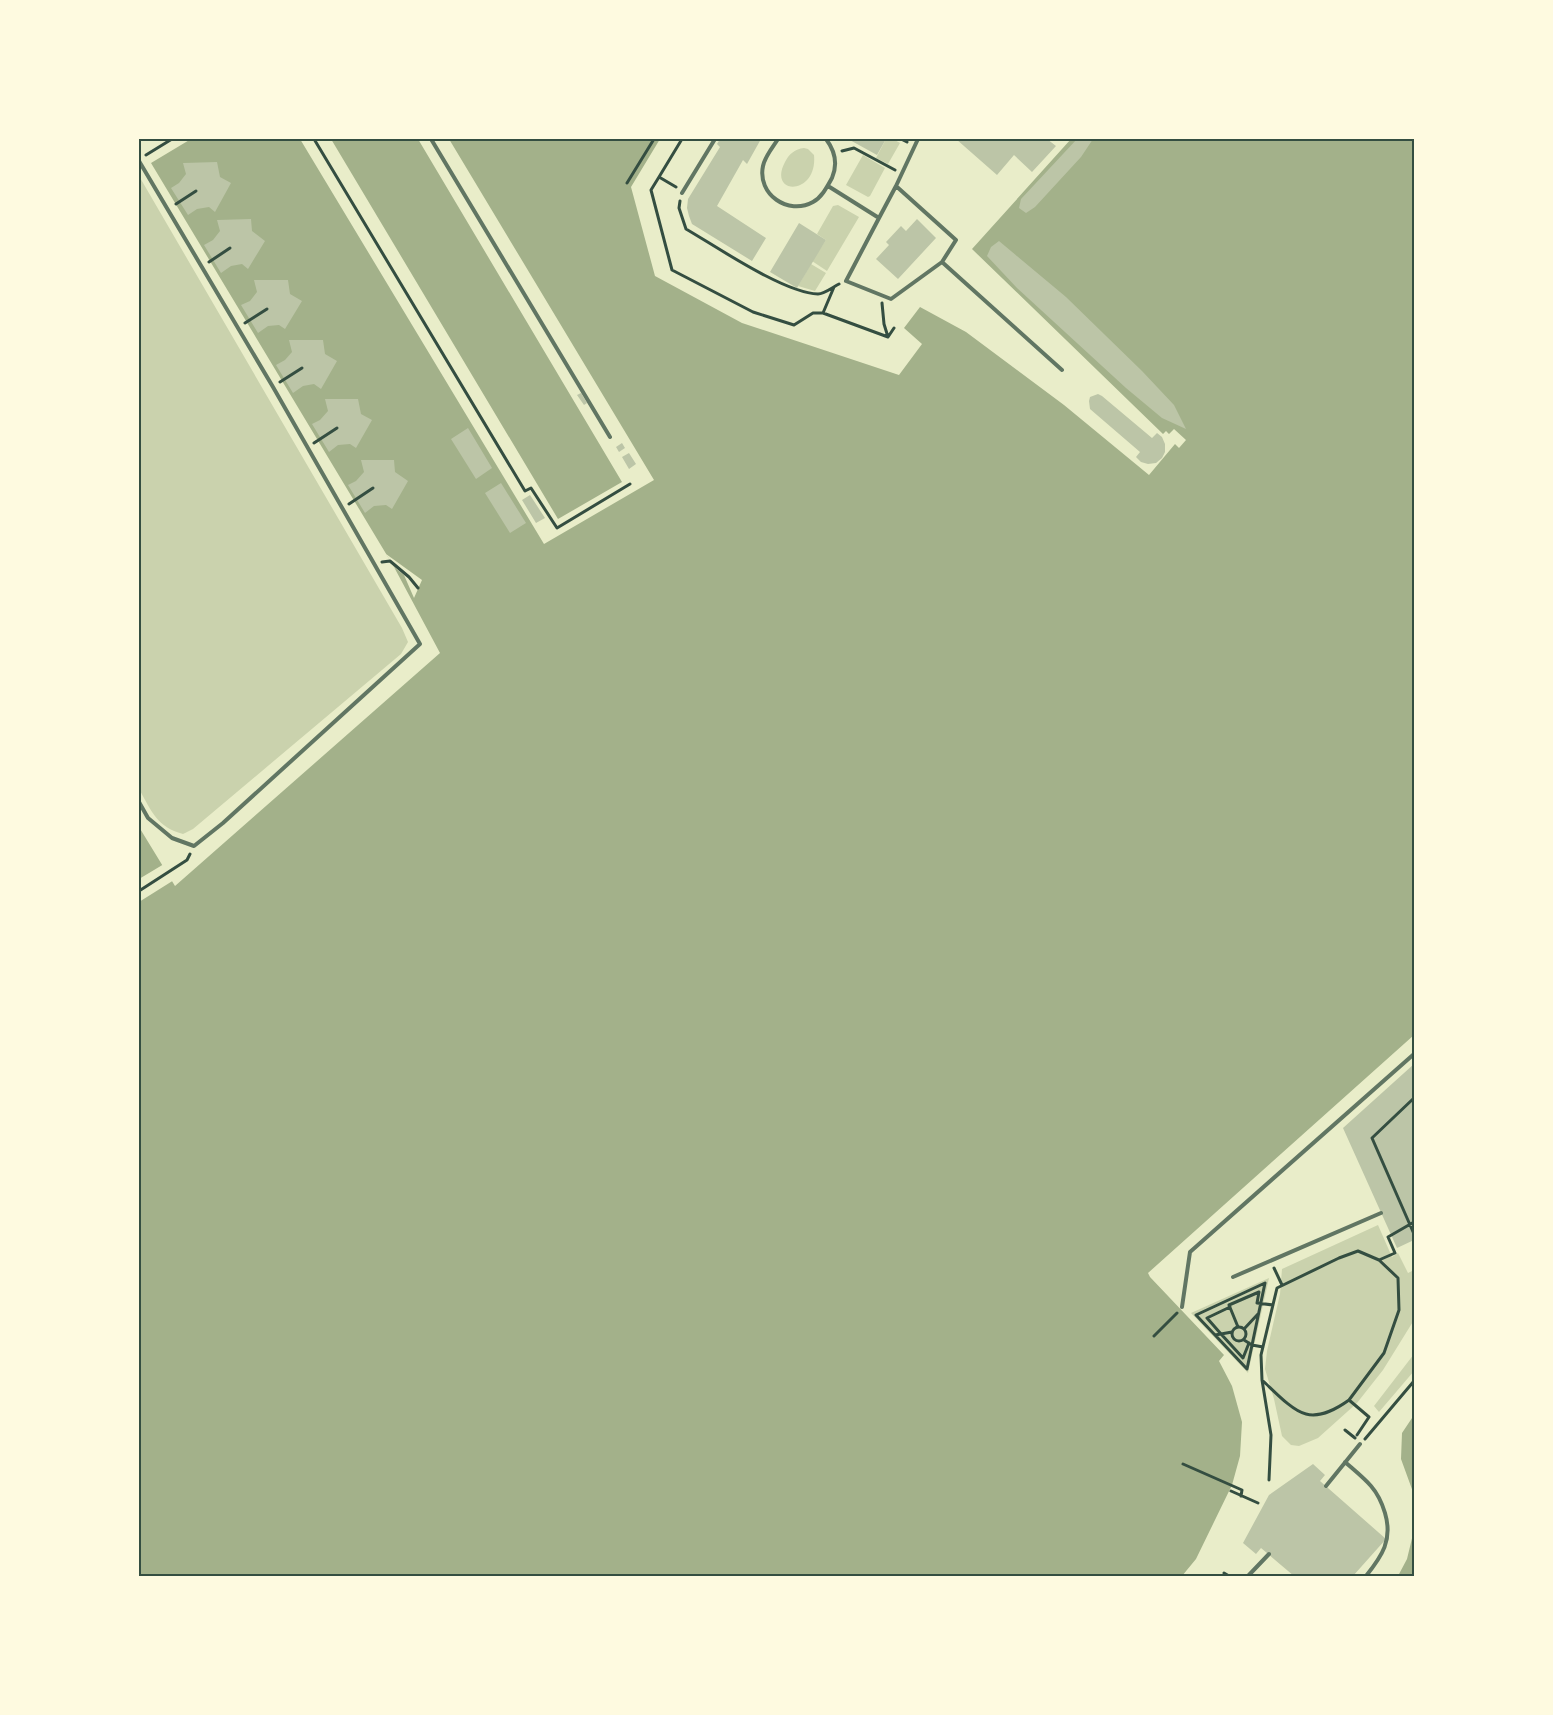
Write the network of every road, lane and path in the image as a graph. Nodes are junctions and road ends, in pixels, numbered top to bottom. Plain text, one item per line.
1 (172, 139) edge
2 (314, 139) edge
3 (431, 139) edge
4 (654, 139) edge
5 (682, 139) edge
6 (716, 139) edge
7 (778, 139) edge
8 (826, 139) edge
9 (918, 139) edge
10 (834, 153) junction
11 (139, 160) edge
12 (902, 174) junction
13 (659, 177) junction
14 (627, 183) dead end
15 (828, 186) junction
16 (896, 186) junction
17 (196, 191) dead end
18 (683, 192) junction
19 (182, 200) dead end
20 (879, 218) junction
21 (230, 248) dead end
22 (215, 258) dead end
23 (942, 262) junction
24 (846, 281) junction
25 (834, 287) junction
26 (880, 295) junction
27 (267, 309) dead end
28 (823, 312) junction
29 (252, 318) dead end
30 (894, 328) dead end
31 (888, 337) junction
32 (302, 368) dead end
33 (1062, 370) dead end
34 (288, 378) dead end
35 (337, 428) dead end
36 (323, 437) dead end
37 (610, 437) dead end
38 (630, 484) dead end
39 (373, 488) dead end
40 (359, 498) dead end
41 (374, 563) junction
42 (418, 588) dead end
43 (139, 802) edge
44 (187, 860) dead end
45 (139, 890) edge
46 (1414, 1054) edge
47 (1414, 1098) edge
48 (1381, 1213) dead end
49 (1414, 1222) edge
50 (1410, 1224) junction
51 (1414, 1234) edge
52 (1379, 1260) junction
53 (1271, 1261) junction
54 (1233, 1277) dead end
55 (1282, 1286) junction
56 (1227, 1301) junction
57 (1261, 1304) junction
58 (1273, 1305) junction
59 (1229, 1306) junction
60 (1182, 1307) dead end
61 (1259, 1313) junction
62 (1170, 1319) dead end
63 (1238, 1327) junction
64 (1244, 1329) junction
65 (1232, 1332) junction
66 (1221, 1334) junction
67 (1215, 1335) junction
68 (1154, 1336) dead end
69 (1244, 1340) junction
70 (1250, 1344) junction
71 (1263, 1347) junction
72 (1262, 1380) junction
73 (1414, 1381) edge
74 (1349, 1400) junction
75 (1344, 1430) dead end
76 (1355, 1438) junction
77 (1360, 1444) junction
78 (1345, 1462) junction
79 (1183, 1464) dead end
80 (1268, 1480) dead end
81 (1326, 1486) dead end
82 (1231, 1491) dead end
83 (1241, 1496) junction
84 (1258, 1503) dead end
85 (1269, 1554) dead end
86 (1224, 1572) dead end
87 (1229, 1576) edge
88 (1248, 1576) edge
89 (1366, 1576) edge

1 - 11 path
2 - 38 path
3 - 37 lane
4 - 14 path
5 - 13 path
6 - 18 lane
7 - 15 lane
8 - 10 lane
9 - 12 lane
10 - 12 path
10 - 15 lane
11 - 41 lane
12 - 16 lane
13 - 18 path
13 - 28 path
15 - 20 lane
16 - 20 lane
16 - 23 lane
17 - 19 path
18 - 25 path
20 - 24 lane
21 - 22 path
23 - 26 lane
23 - 33 lane
24 - 25 path
24 - 26 lane
25 - 28 path
26 - 31 path
27 - 29 path
28 - 31 path
30 - 31 path
32 - 34 path
35 - 36 path
39 - 40 path
41 - 42 path
41 - 43 lane
44 - 45 path
46 - 60 lane
47 - 50 path
48 - 53 lane
49 - 50 path
50 - 51 path
50 - 52 path
52 - 55 path
52 - 74 path
53 - 54 lane
53 - 55 path
55 - 58 path
56 - 57 path
56 - 59 path
56 - 67 path
57 - 58 path
57 - 59 path
57 - 61 path
58 - 71 path
59 - 63 path
59 - 66 path
61 - 64 path
61 - 70 path
62 - 68 path
63 - 64 path
63 - 65 path
64 - 69 path
65 - 66 path
65 - 69 path
66 - 67 path
66 - 70 path
67 - 70 path
69 - 70 path
70 - 71 path
71 - 72 path
72 - 74 path
72 - 80 path
73 - 77 path
74 - 76 path
75 - 76 path
76 - 77 path
77 - 78 lane
78 - 81 lane
78 - 89 lane
79 - 83 path
82 - 83 path
83 - 84 path
85 - 88 lane
86 - 87 path

